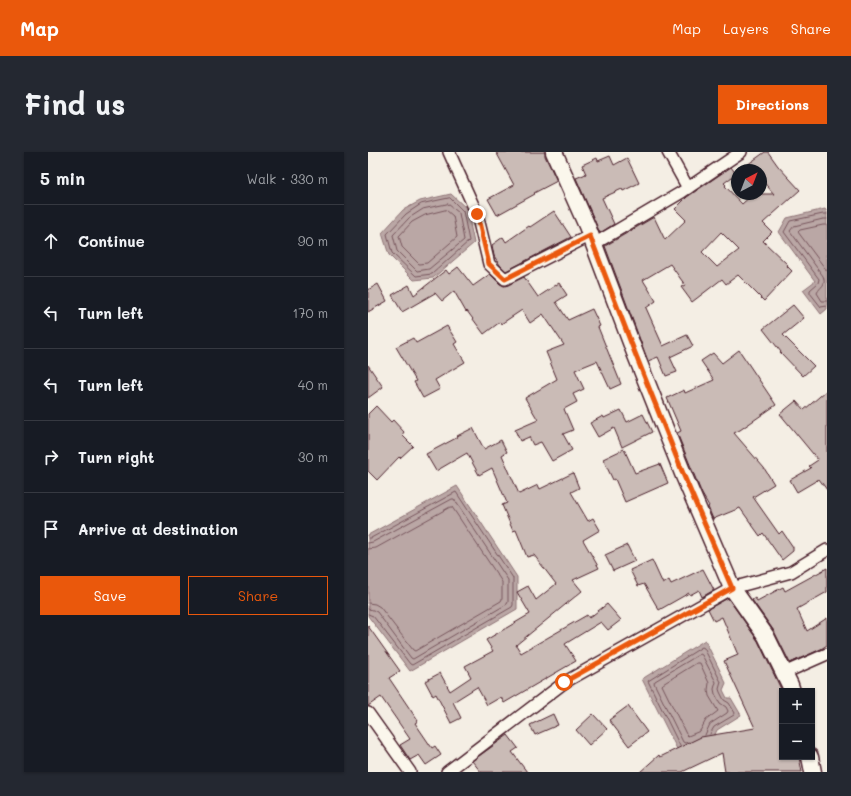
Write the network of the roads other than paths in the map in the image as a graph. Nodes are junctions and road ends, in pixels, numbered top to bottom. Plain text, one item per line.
1 (449, 152) edge
2 (554, 152) edge
3 (668, 152) edge
4 (741, 152) edge
5 (688, 188) junction
6 (592, 240) junction
7 (827, 550) edge
8 (732, 588) junction
9 (827, 654) edge
10 (784, 673) junction
11 (791, 688) edge
12 (368, 713) edge
13 (811, 760) edge
14 (410, 772) edge
15 (447, 772) edge
16 (813, 772) edge

1 - 6 street
2 - 6 street
3 - 5 street
4 - 5 street
5 - 6 street
6 - 8 street
7 - 8 street
8 - 10 street
8 - 15 street
9 - 10 street
10 - 11 street
12 - 14 street
13 - 16 street

